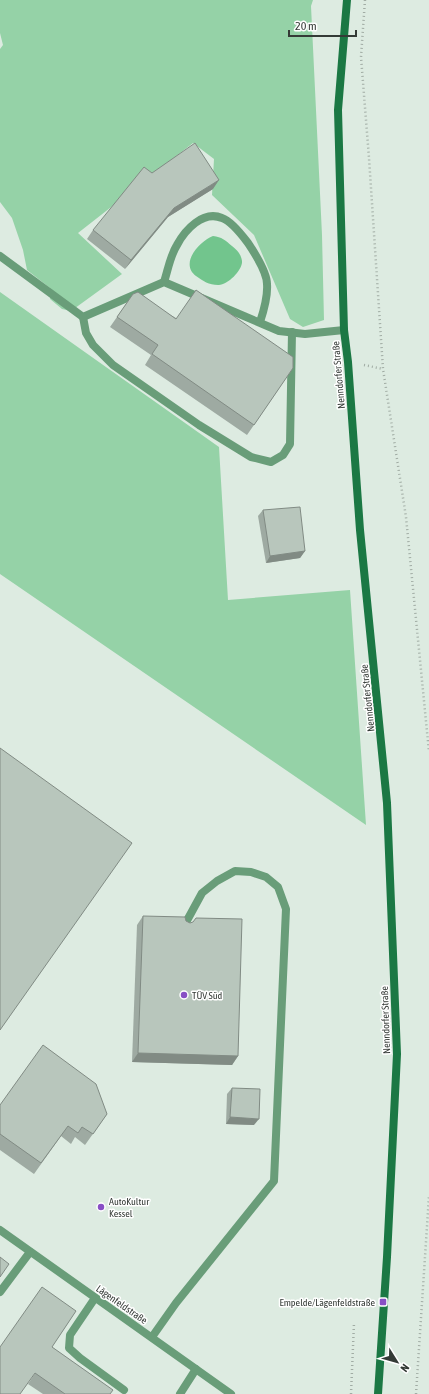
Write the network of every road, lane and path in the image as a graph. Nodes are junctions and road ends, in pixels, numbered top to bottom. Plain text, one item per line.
1 (347, 0) edge
2 (365, 0) edge
3 (0, 256) edge
4 (164, 282) junction
5 (83, 317) junction
6 (260, 322) junction
7 (344, 330) junction
8 (292, 332) junction
9 (429, 752) edge
10 (184, 926) edge
11 (429, 1196) edge
12 (0, 1230) edge
13 (30, 1252) junction
14 (0, 1292) edge
15 (95, 1298) junction
16 (354, 1323) dead end
17 (152, 1337) junction
18 (196, 1369) junction
19 (124, 1390) dead end
20 (180, 1394) edge
21 (231, 1394) edge
22 (351, 1394) edge
23 (378, 1394) edge
24 (416, 1394) edge

1 - 7 street, Nenndorfer Straße
2 - 9 path
3 - 5 street
4 - 5 street
4 - 6 street
4 - 6 street
5 - 8 street
6 - 8 street
7 - 8 street
7 - 23 street, Nenndorfer Straße
10 - 17 street
11 - 24 path
12 - 13 street, Lägenfeldstraße
13 - 14 street
13 - 15 street, Lägenfeldstraße
15 - 17 street, Lägenfeldstraße
15 - 19 street
16 - 22 path
17 - 18 street, Lägenfeldstraße
18 - 20 street
18 - 21 street, Lägenfeldstraße

